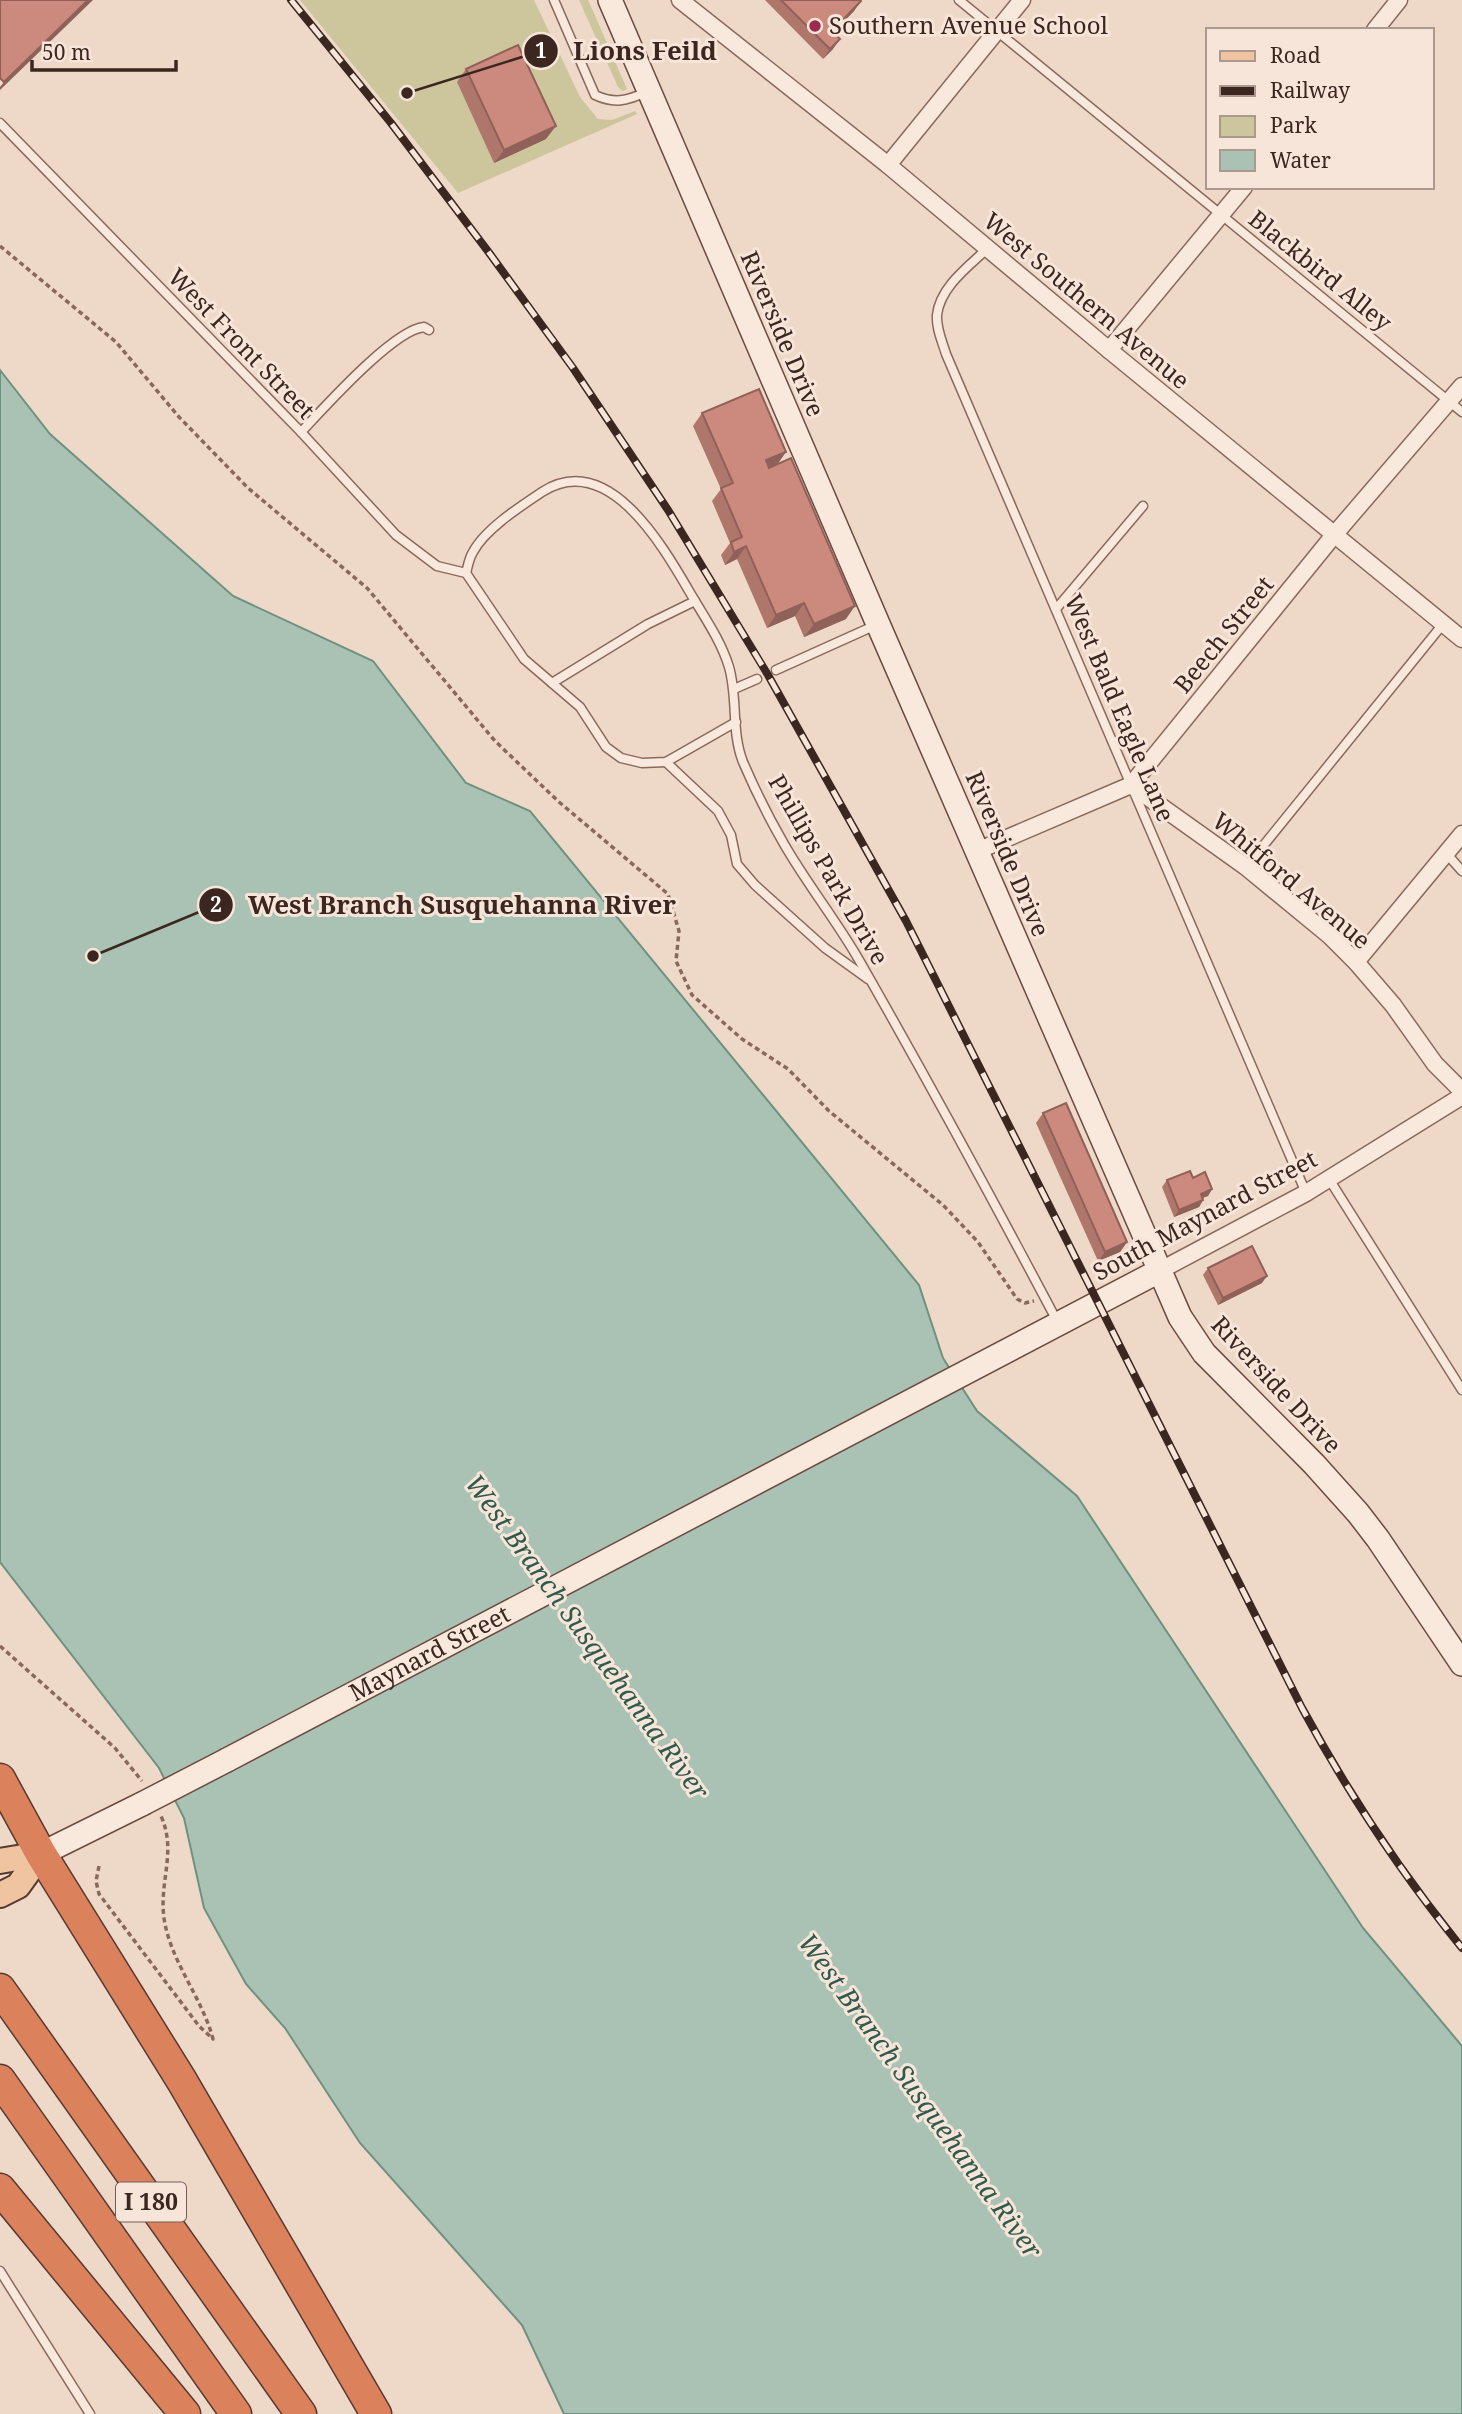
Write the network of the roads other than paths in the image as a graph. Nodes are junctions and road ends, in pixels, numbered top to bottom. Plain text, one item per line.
1 (554, 0) edge
2 (610, 0) edge
3 (680, 0) edge
4 (959, 0) edge
5 (1022, 0) edge
6 (1399, 0) edge
7 (1377, 28) edge
8 (998, 30) junction
9 (649, 90) junction
10 (0, 123) edge
11 (888, 165) junction
12 (1242, 189) edge
13 (1221, 215) junction
14 (988, 248) junction
15 (429, 330) dead end
16 (1109, 351) junction
17 (1462, 386) edge
18 (1456, 407) edge
19 (300, 432) junction
20 (1143, 506) dead end
21 (1334, 535) junction
22 (466, 573) junction
23 (695, 601) junction
24 (1056, 610) junction
25 (878, 624) junction
26 (1443, 624) junction
27 (1462, 639) edge
28 (776, 670) dead end
29 (757, 679) dead end
30 (552, 683) junction
31 (734, 690) junction
32 (736, 722) junction
33 (666, 762) junction
34 (1130, 785) junction
35 (1462, 834) edge
36 (977, 851) junction
37 (1446, 853) junction
38 (1246, 867) junction
39 (1462, 871) edge
40 (1356, 962) junction
41 (870, 981) junction
42 (1462, 1094) edge
43 (1329, 1179) junction
44 (1306, 1193) junction
45 (1159, 1271) junction
46 (1058, 1324) junction
47 (968, 1372) joint
48 (1462, 1391) edge
49 (1462, 1664) edge
50 (0, 1779) edge
51 (41, 1854) junction
52 (0, 1861) edge
53 (0, 1895) edge
54 (0, 1989) edge
55 (0, 2080) edge
56 (0, 2189) edge
57 (0, 2271) edge
58 (90, 2414) edge
59 (185, 2414) edge
60 (236, 2414) edge
61 (301, 2414) edge
62 (376, 2414) edge

1 - 9 lane
2 - 9 main road, Riverside Drive
3 - 11 street, West Southern Avenue
4 - 8 lane, Blackbird Alley
5 - 8 street
6 - 7 street
8 - 11 street
8 - 13 lane, Blackbird Alley
9 - 25 main road, Riverside Drive
10 - 19 lane, West Front Street
11 - 14 street, West Southern Avenue
12 - 13 street
13 - 16 street
13 - 18 lane, Blackbird Alley
14 - 16 street, West Southern Avenue
14 - 24 lane, West Bald Eagle Lane
15 - 19 lane
16 - 21 street, West Southern Avenue
17 - 18 street, Beech Street
18 - 21 street, Beech Street
19 - 22 lane, West Front Street
20 - 24 lane
21 - 26 street, West Southern Avenue
21 - 34 street, Beech Street
22 - 23 lane, Phillips Park Drive
22 - 30 lane
23 - 30 lane
23 - 31 lane, Phillips Park Drive
24 - 34 lane, West Bald Eagle Lane
25 - 28 lane
25 - 36 main road, Riverside Drive
26 - 27 street, West Southern Avenue
26 - 38 lane
29 - 31 lane
30 - 33 lane
31 - 32 lane, Phillips Park Drive
32 - 33 lane
32 - 41 lane, Phillips Park Drive
33 - 41 lane
34 - 36 street, Beech Street
34 - 38 street, Whitford Avenue
34 - 44 lane, West Bald Eagle Lane
35 - 37 street
36 - 45 main road, Riverside Drive
37 - 39 lane
37 - 40 street
38 - 40 street, Whitford Avenue
40 - 42 street, Whitford Avenue
41 - 46 lane, Phillips Park Drive
42 - 43 street, South Maynard Street
43 - 44 street, South Maynard Street
43 - 48 lane
44 - 45 street, South Maynard Street
45 - 46 main road, South Maynard Street
45 - 49 main road, Riverside Drive
46 - 47 main road, South Maynard Street
47 - 51 main road, Maynard Street, bridge
50 - 51 highway
51 - 52 main road, Maynard Street
51 - 53 main road, Maynard Street
51 - 62 highway
54 - 61 highway, I 180
55 - 60 highway, I 180
56 - 59 highway
57 - 58 lane

